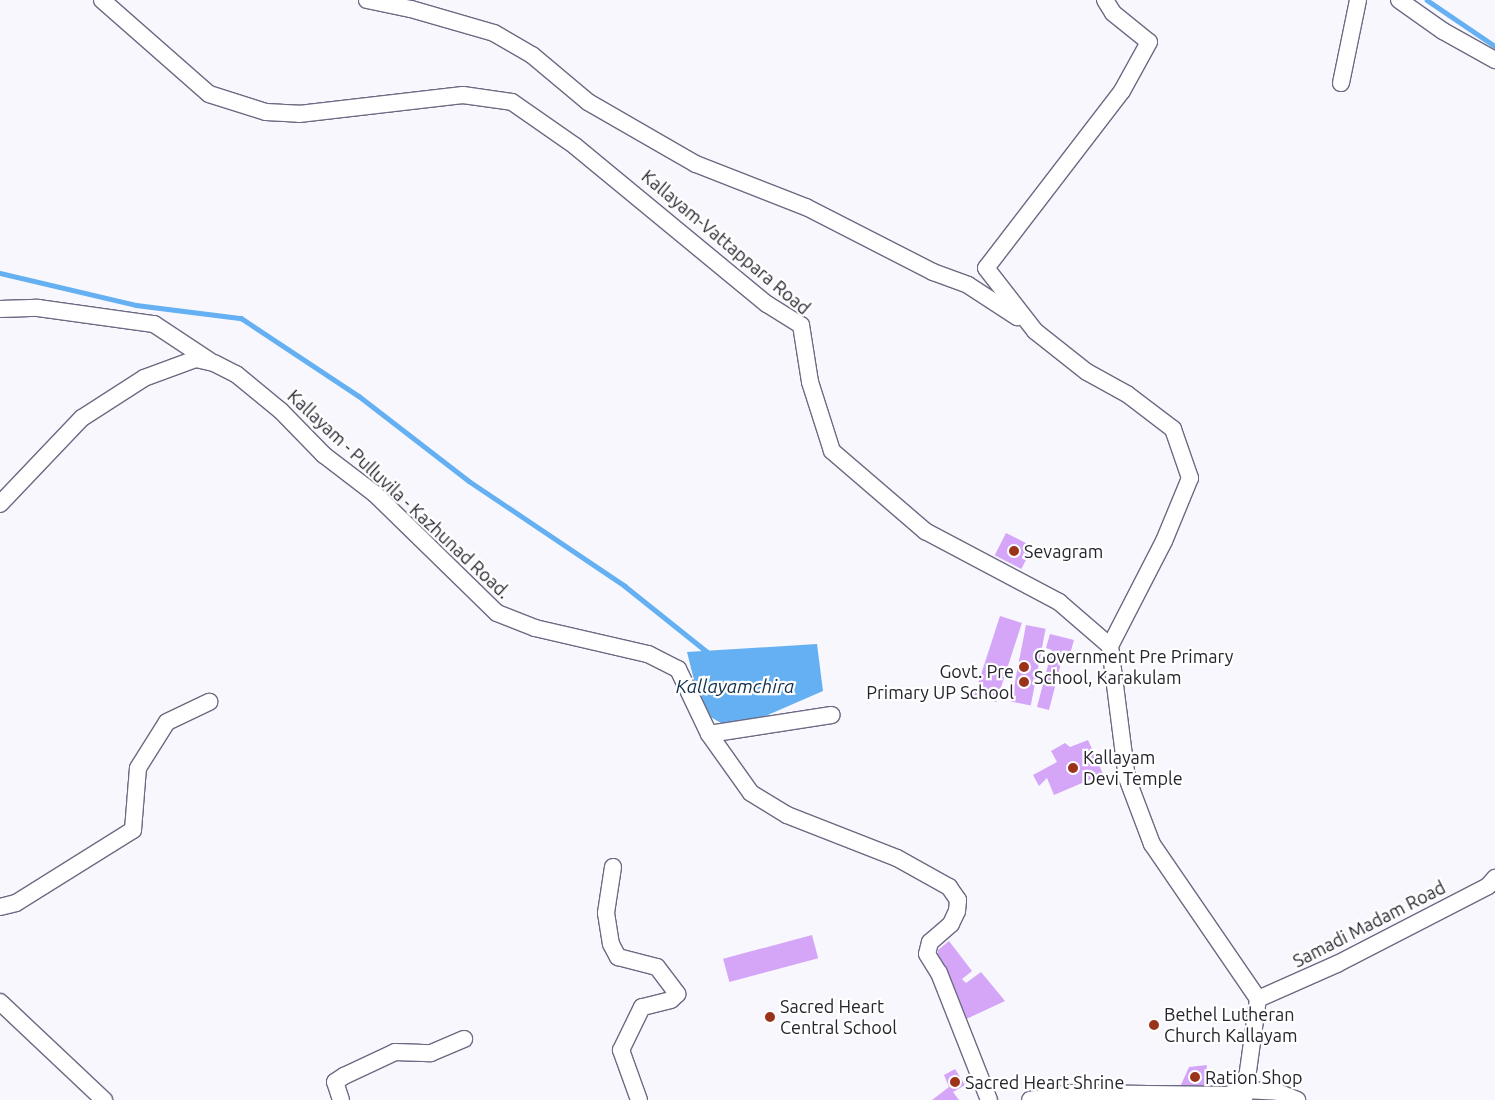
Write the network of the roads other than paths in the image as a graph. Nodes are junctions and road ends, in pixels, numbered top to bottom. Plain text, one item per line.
1 (102, 0) edge
2 (367, 0) edge
3 (1105, 0) edge
4 (1358, 0) edge
5 (1399, 0) edge
6 (1495, 60) edge
7 (1342, 83) dead end
8 (0, 309) edge
9 (1035, 331) junction
10 (211, 362) junction
11 (0, 504) edge
12 (1110, 646) junction
13 (210, 702) dead end
14 (832, 715) dead end
15 (709, 734) junction
16 (613, 867) dead end
17 (1495, 878) edge
18 (0, 907) edge
19 (1258, 999) junction
20 (0, 1002) edge
21 (464, 1039) dead end
22 (1244, 1095) edge
23 (104, 1100) edge
24 (340, 1100) edge
25 (639, 1100) edge
26 (989, 1100) edge
27 (1030, 1100) edge
28 (1297, 1100) edge

1 - 12 street, Kallayam-Vattappara Road
2 - 9 street
3 - 9 street
4 - 7 street
5 - 6 street
8 - 10 street, Kallayam - Pulluvila - Kazhunad Road.
9 - 12 street
10 - 11 street, Kallayam - Pulluvila - Kazhunad Road.
10 - 15 street, Kallayam - Pulluvila - Kazhunad Road.
12 - 19 street
13 - 18 street
14 - 15 street
15 - 26 street, Kallayam - Pulluvila - Kazhunad Road.
16 - 25 street
17 - 19 street, Samadi Madam Road
19 - 22 street
20 - 23 street
21 - 24 street
22 - 27 street
22 - 28 street

